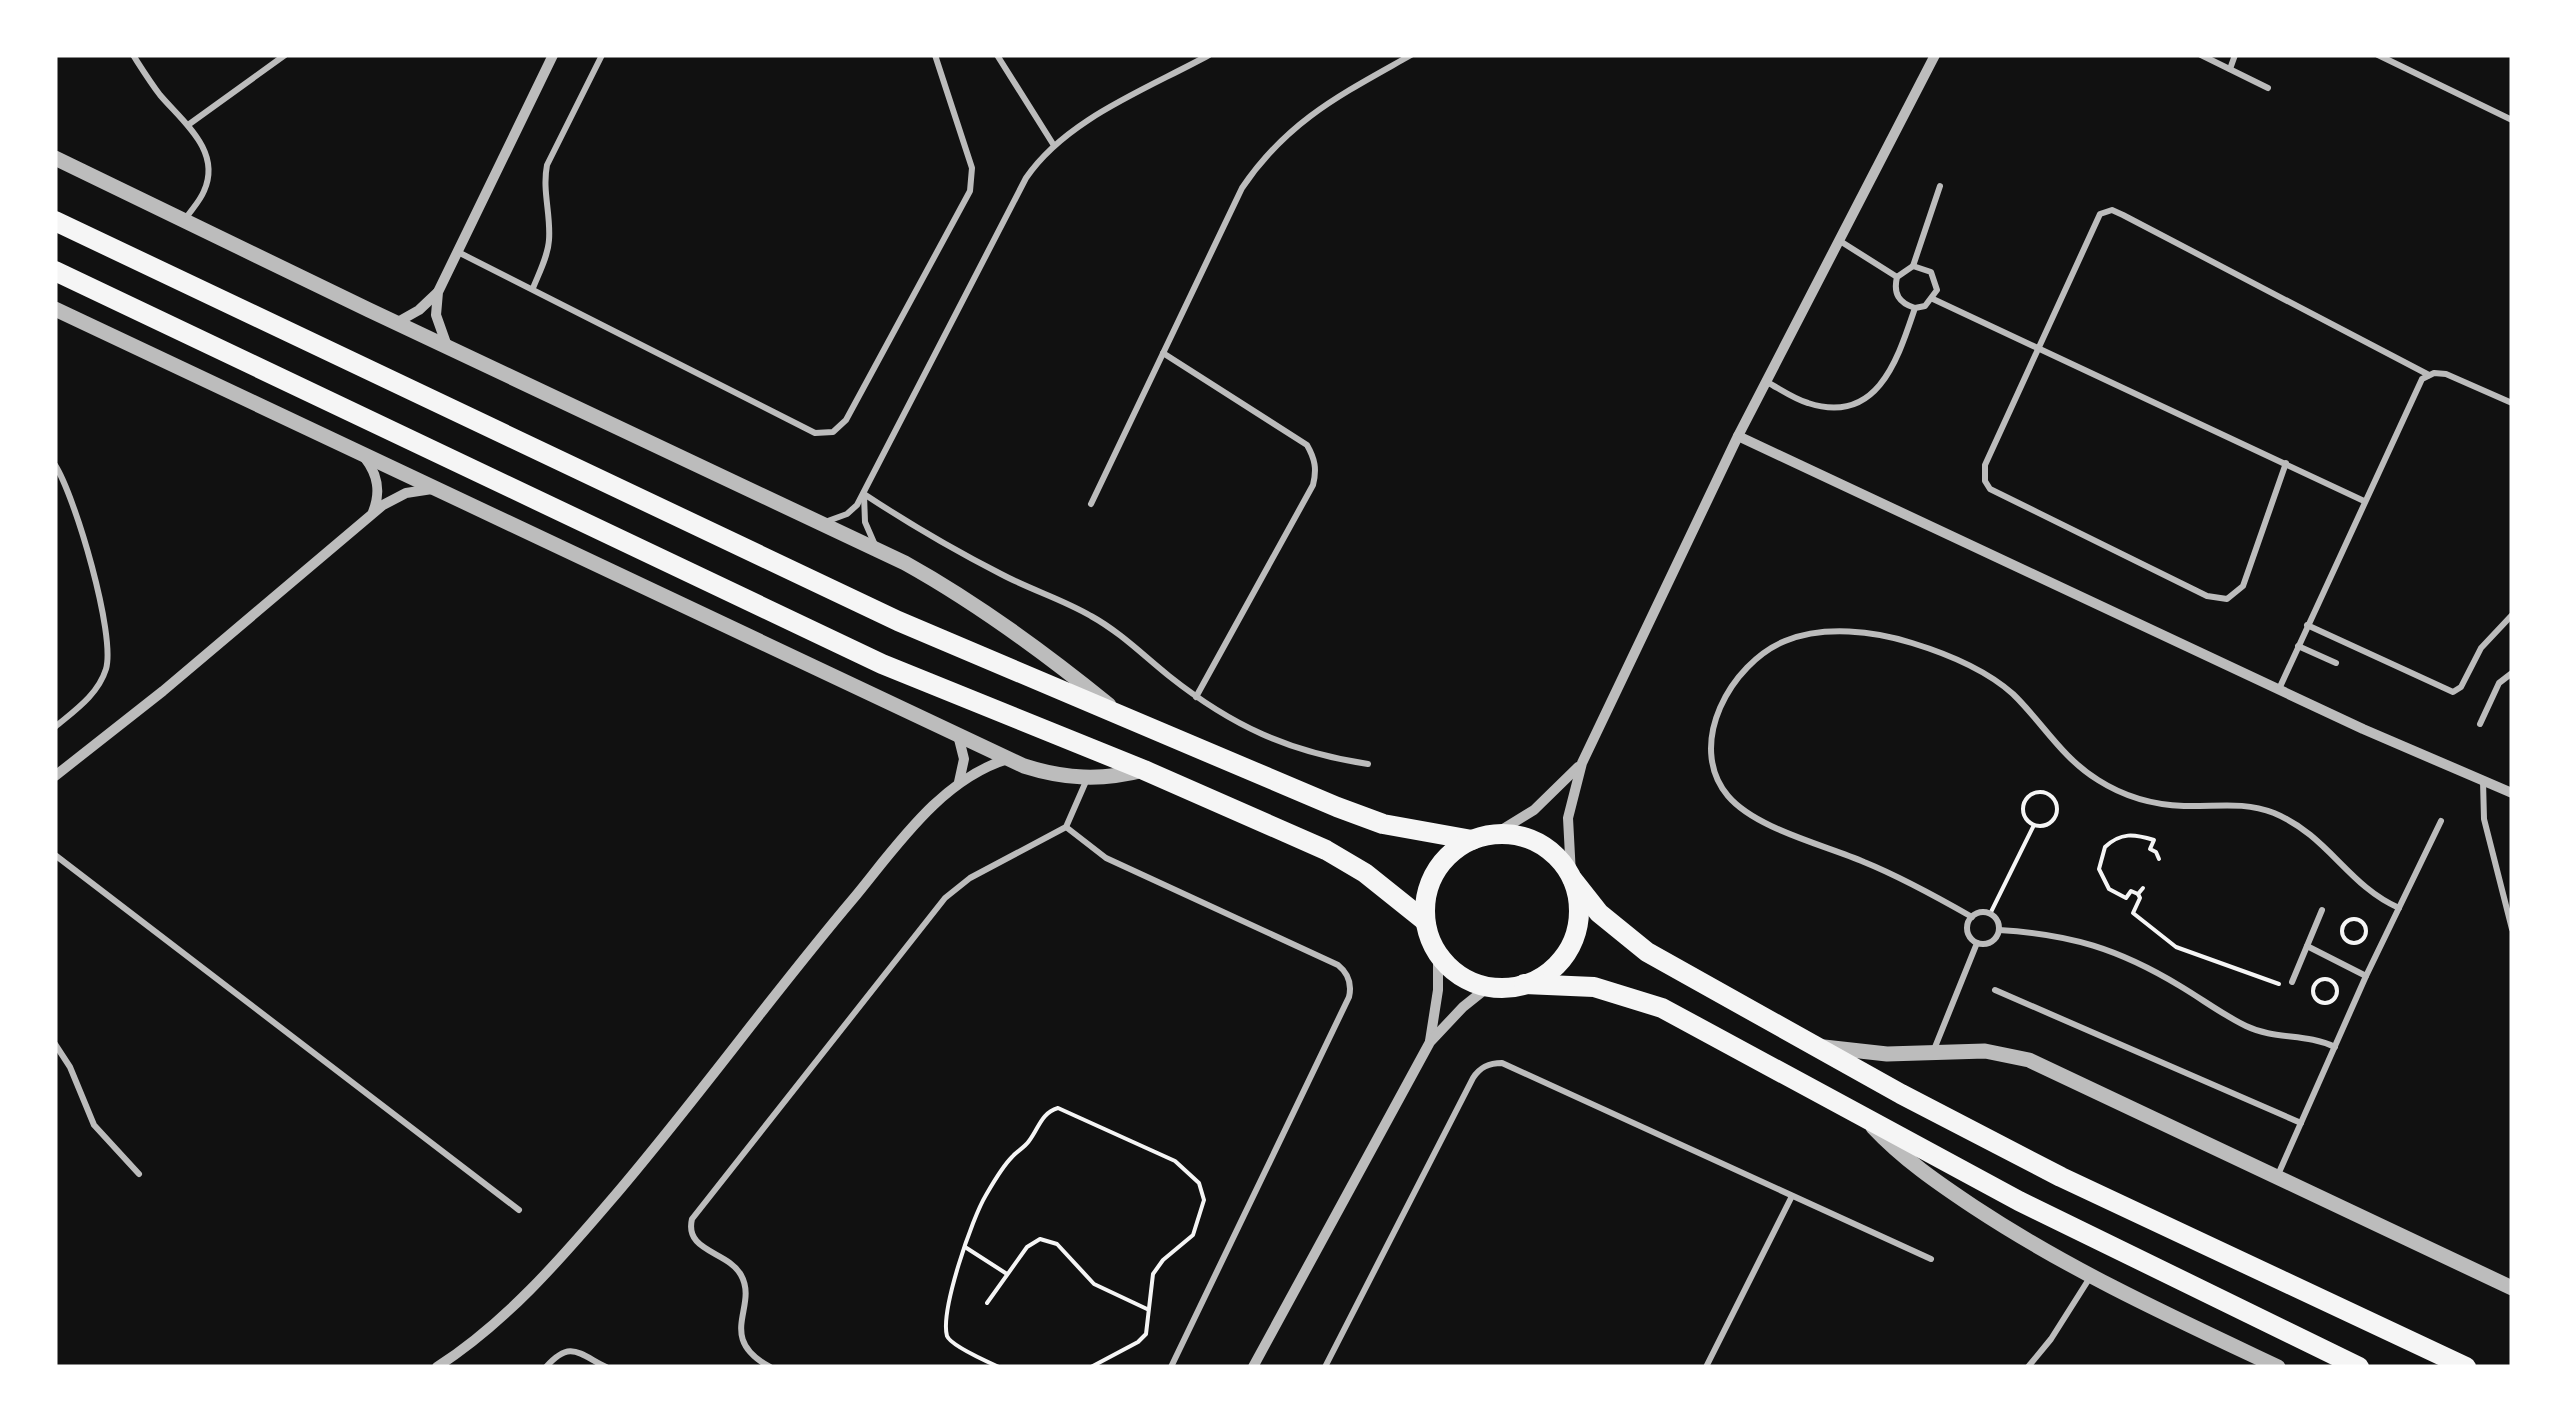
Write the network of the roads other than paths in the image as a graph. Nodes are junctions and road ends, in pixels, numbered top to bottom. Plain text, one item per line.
1 (133, 55) edge
2 (285, 55) edge
3 (553, 55) edge
4 (602, 55) edge
5 (935, 55) edge
6 (997, 55) edge
7 (1209, 55) edge
8 (1410, 55) edge
9 (1935, 55) edge
10 (2201, 55) edge
11 (2235, 55) edge
12 (2378, 55) edge
13 (2230, 69) junction
14 (2268, 88) dead end
15 (2512, 120) edge
16 (188, 125) junction
17 (1053, 144) junction
18 (55, 158) edge
19 (1940, 186) dead end
20 (184, 220) junction
21 (55, 221) edge
22 (1840, 241) junction
23 (457, 252) junction
24 (1913, 266) junction
25 (55, 271) edge
26 (1897, 277) junction
27 (533, 288) junction
28 (438, 292) junction
29 (1934, 299) junction
30 (1915, 308) junction
31 (55, 309) edge
32 (396, 323) junction
33 (2037, 346) junction
34 (448, 347) junction
35 (1163, 353) junction
36 (2429, 375) junction
37 (1767, 382) junction
38 (2512, 403) edge
39 (1738, 436) junction
40 (360, 454) junction
41 (2286, 463) junction
42 (55, 465) edge
43 (432, 489) junction
44 (864, 494) junction
45 (2364, 501) junction
46 (1092, 504) dead end
47 (372, 513) junction
48 (822, 523) junction
49 (876, 548) junction
50 (2512, 615) edge
51 (2307, 625) junction
52 (2298, 646) junction
53 (2336, 663) dead end
54 (2512, 674) edge
55 (2279, 689) junction
56 (1196, 697) junction
57 (1128, 720) junction
58 (2480, 724) dead end
59 (55, 727) edge
60 (958, 735) junction
61 (1008, 759) junction
62 (1582, 763) junction
63 (1368, 764) dead end
64 (1144, 770) junction
65 (55, 776) edge
66 (1087, 779) junction
67 (2483, 780) junction
68 (958, 782) junction
69 (2512, 793) edge
70 (2441, 820) dead end
71 (1066, 828) junction
72 (1496, 834) junction
73 (1472, 840) junction
74 (55, 854) edge
75 (1572, 878) junction
76 (2399, 908) junction
77 (2322, 910) dead end
78 (1972, 917) junction
79 (1425, 921) junction
80 (1999, 930) junction
81 (2512, 930) edge
82 (1977, 943) junction
83 (2307, 946) junction
84 (1438, 954) junction
85 (2366, 976) junction
86 (2292, 982) road end
87 (1524, 984) junction
88 (1488, 986) junction
89 (1995, 990) dead end
90 (1430, 1042) junction
91 (55, 1044) edge
92 (1819, 1046) junction
93 (2335, 1048) junction
94 (1933, 1052) junction
95 (1866, 1121) junction
96 (2301, 1123) junction
97 (139, 1174) dead end
98 (2277, 1178) junction
99 (1792, 1196) junction
100 (518, 1210) dead end
101 (1930, 1260) dead end
102 (2089, 1278) junction
103 (2512, 1288) edge
104 (437, 1367) edge
105 (546, 1367) edge
106 (606, 1367) edge
107 (770, 1367) edge
108 (1171, 1367) edge
109 (1254, 1367) edge
110 (1326, 1367) edge
111 (1706, 1367) edge
112 (2028, 1367) edge
113 (2278, 1367) edge
114 (2359, 1367) edge
115 (2466, 1367) edge

1 - 16 lane
2 - 16 lane
3 - 23 street
4 - 27 lane
5 - 27 lane
6 - 17 lane
7 - 17 lane
8 - 35 lane
9 - 22 street
10 - 13 lane
11 - 13 lane
12 - 15 lane
13 - 14 lane
16 - 20 lane
17 - 44 lane
18 - 20 street
19 - 24 lane
20 - 32 street
21 - 57 main road
22 - 26 lane
22 - 37 street
23 - 27 lane
23 - 28 street
24 - 26 lane
24 - 29 lane
25 - 64 main road
26 - 30 lane
28 - 32 street
28 - 34 street
29 - 30 lane
29 - 33 lane
30 - 37 lane
31 - 40 street
32 - 34 street
33 - 36 lane
33 - 41 lane
33 - 41 lane
34 - 48 street
35 - 46 lane
35 - 56 lane
36 - 38 lane
36 - 45 lane
37 - 39 street
39 - 55 street
39 - 62 street
40 - 43 street
40 - 47 street
41 - 45 lane
42 - 59 lane
43 - 47 street
43 - 60 street
44 - 48 lane
44 - 49 lane
44 - 56 lane
45 - 51 lane
47 - 65 street
48 - 49 street
49 - 57 street
50 - 51 lane
51 - 52 lane
52 - 53 lane
52 - 55 lane
54 - 58 lane
55 - 67 street
56 - 63 lane
57 - 73 main road
60 - 61 street
60 - 68 street
61 - 66 street
61 - 68 street
62 - 72 street
62 - 75 street
64 - 66 street
64 - 79 main road
66 - 71 lane
67 - 69 street
67 - 81 lane
68 - 104 street
70 - 76 lane
71 - 107 lane
71 - 108 lane
72 - 73 main road
72 - 75 main road
73 - 79 main road
74 - 100 lane
75 - 87 main road
75 - 92 main road
76 - 78 lane
76 - 85 lane
77 - 83 lane
78 - 80 lane
78 - 82 lane
79 - 84 main road
80 - 82 lane
80 - 93 lane
82 - 94 lane
83 - 85 lane
83 - 86 lane
84 - 88 main road
84 - 90 street
85 - 93 lane
87 - 88 main road
87 - 95 main road
88 - 90 street
89 - 96 lane
90 - 109 street
91 - 97 lane
92 - 94 street
92 - 115 main road
93 - 96 lane
94 - 98 street
95 - 102 street
95 - 114 main road
96 - 98 lane
98 - 103 street
99 - 101 lane
99 - 110 lane
99 - 111 lane
102 - 112 lane
102 - 113 street
105 - 106 lane

